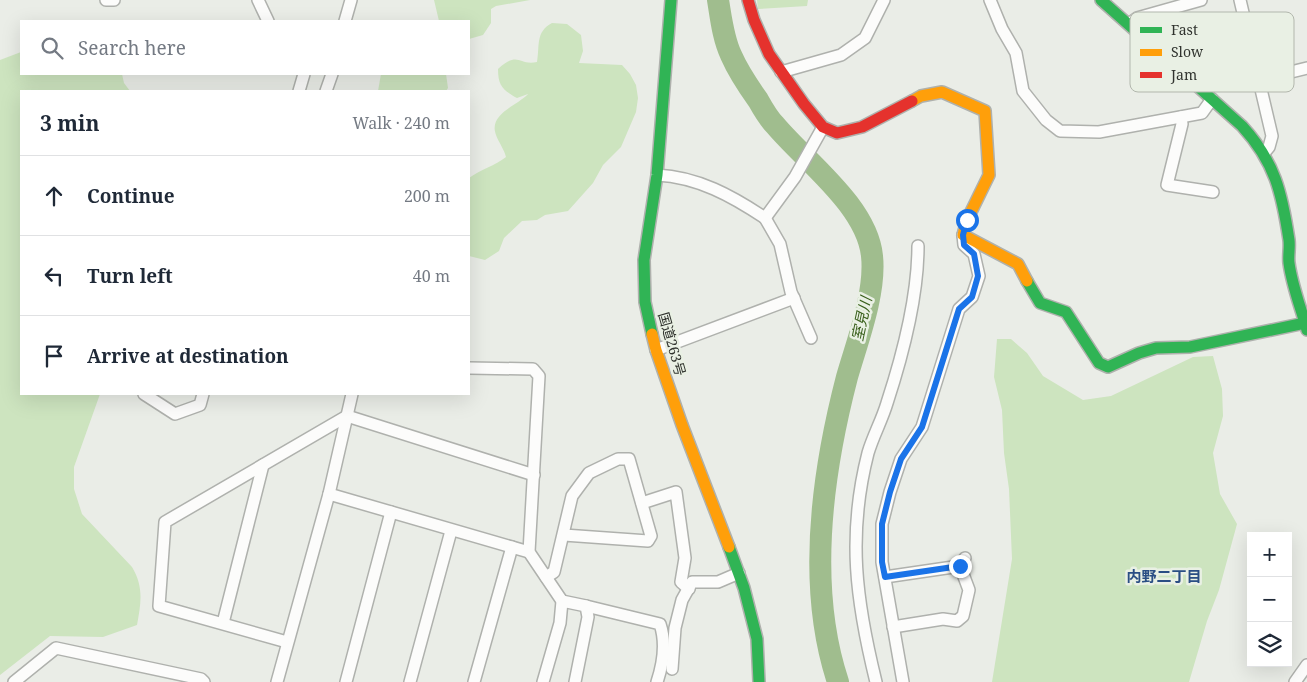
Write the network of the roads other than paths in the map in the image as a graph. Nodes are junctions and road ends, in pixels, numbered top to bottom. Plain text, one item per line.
1 (106, 0) edge
2 (114, 0) edge
3 (258, 0) edge
4 (351, 0) edge
5 (671, 0) edge
6 (748, 0) edge
7 (884, 0) edge
8 (990, 0) edge
9 (1101, 0) edge
10 (1201, 0) edge
11 (1158, 12) edge
12 (268, 20) edge
13 (345, 20) edge
14 (1129, 24) edge
15 (1307, 68) edge
16 (1294, 70) edge
17 (781, 72) junction
18 (304, 75) edge
19 (332, 75) edge
20 (299, 90) edge
21 (326, 90) edge
22 (1204, 92) edge
23 (1261, 92) edge
24 (1212, 99) junction
25 (1181, 117) junction
26 (823, 127) junction
27 (1264, 153) junction
28 (657, 175) junction
29 (1213, 192) dead end
30 (765, 218) junction
31 (963, 235) junction
32 (918, 246) dead end
33 (794, 298) junction
34 (1304, 308) edge
35 (1306, 327) edge
36 (811, 338) dead end
37 (656, 350) junction
38 (470, 368) edge
39 (146, 395) edge
40 (203, 395) edge
41 (352, 395) edge
42 (347, 416) junction
43 (263, 465) junction
44 (534, 475) junction
45 (329, 494) junction
46 (642, 503) junction
47 (391, 512) junction
48 (451, 531) junction
49 (564, 535) junction
50 (512, 548) junction
51 (529, 552) junction
52 (739, 573) junction
53 (546, 577) junction
54 (885, 577) junction
55 (689, 589) junction
56 (562, 601) junction
57 (586, 606) junction
58 (223, 624) junction
59 (893, 627) junction
60 (287, 642) junction
61 (1307, 665) edge
62 (672, 669) dead end
63 (202, 681) edge
64 (14, 682) edge
65 (276, 682) edge
66 (346, 682) edge
67 (410, 682) edge
68 (474, 682) edge
69 (543, 682) edge
70 (575, 682) edge
71 (657, 682) edge
72 (759, 682) edge
73 (876, 682) edge
74 (903, 682) edge
75 (1295, 682) edge

1 - 2 street
3 - 12 street
4 - 13 street
5 - 28 main road, 国道263号
6 - 17 main road
7 - 17 street
8 - 25 street
9 - 14 main road
10 - 11 street
15 - 16 street
17 - 26 main road
18 - 20 street
19 - 21 street
22 - 24 main road
23 - 27 street
24 - 25 street
24 - 27 main road
25 - 29 street
26 - 30 street
26 - 31 main road
27 - 34 main road
28 - 30 street
28 - 37 main road, 国道263号
30 - 33 street
31 - 35 main road
31 - 54 street
32 - 73 street
33 - 36 street
33 - 37 street
34 - 35 main road
37 - 52 main road, 国道263号
38 - 44 street
39 - 40 street
41 - 42 street
42 - 43 street
42 - 44 street
42 - 45 street
43 - 58 street
43 - 58 street
44 - 51 street
45 - 47 street
45 - 60 street
46 - 49 street
46 - 49 street
46 - 55 street
47 - 48 street
47 - 66 street
48 - 50 street
48 - 67 street
49 - 53 street
50 - 51 street
50 - 68 street
51 - 53 street
52 - 55 street
52 - 72 main road, 国道263号
53 - 56 street
54 - 59 street
54 - 59 street
55 - 62 street
56 - 57 street
56 - 69 street
57 - 70 street
57 - 71 street
58 - 60 street
59 - 74 street
60 - 65 street
61 - 75 street
63 - 64 street

